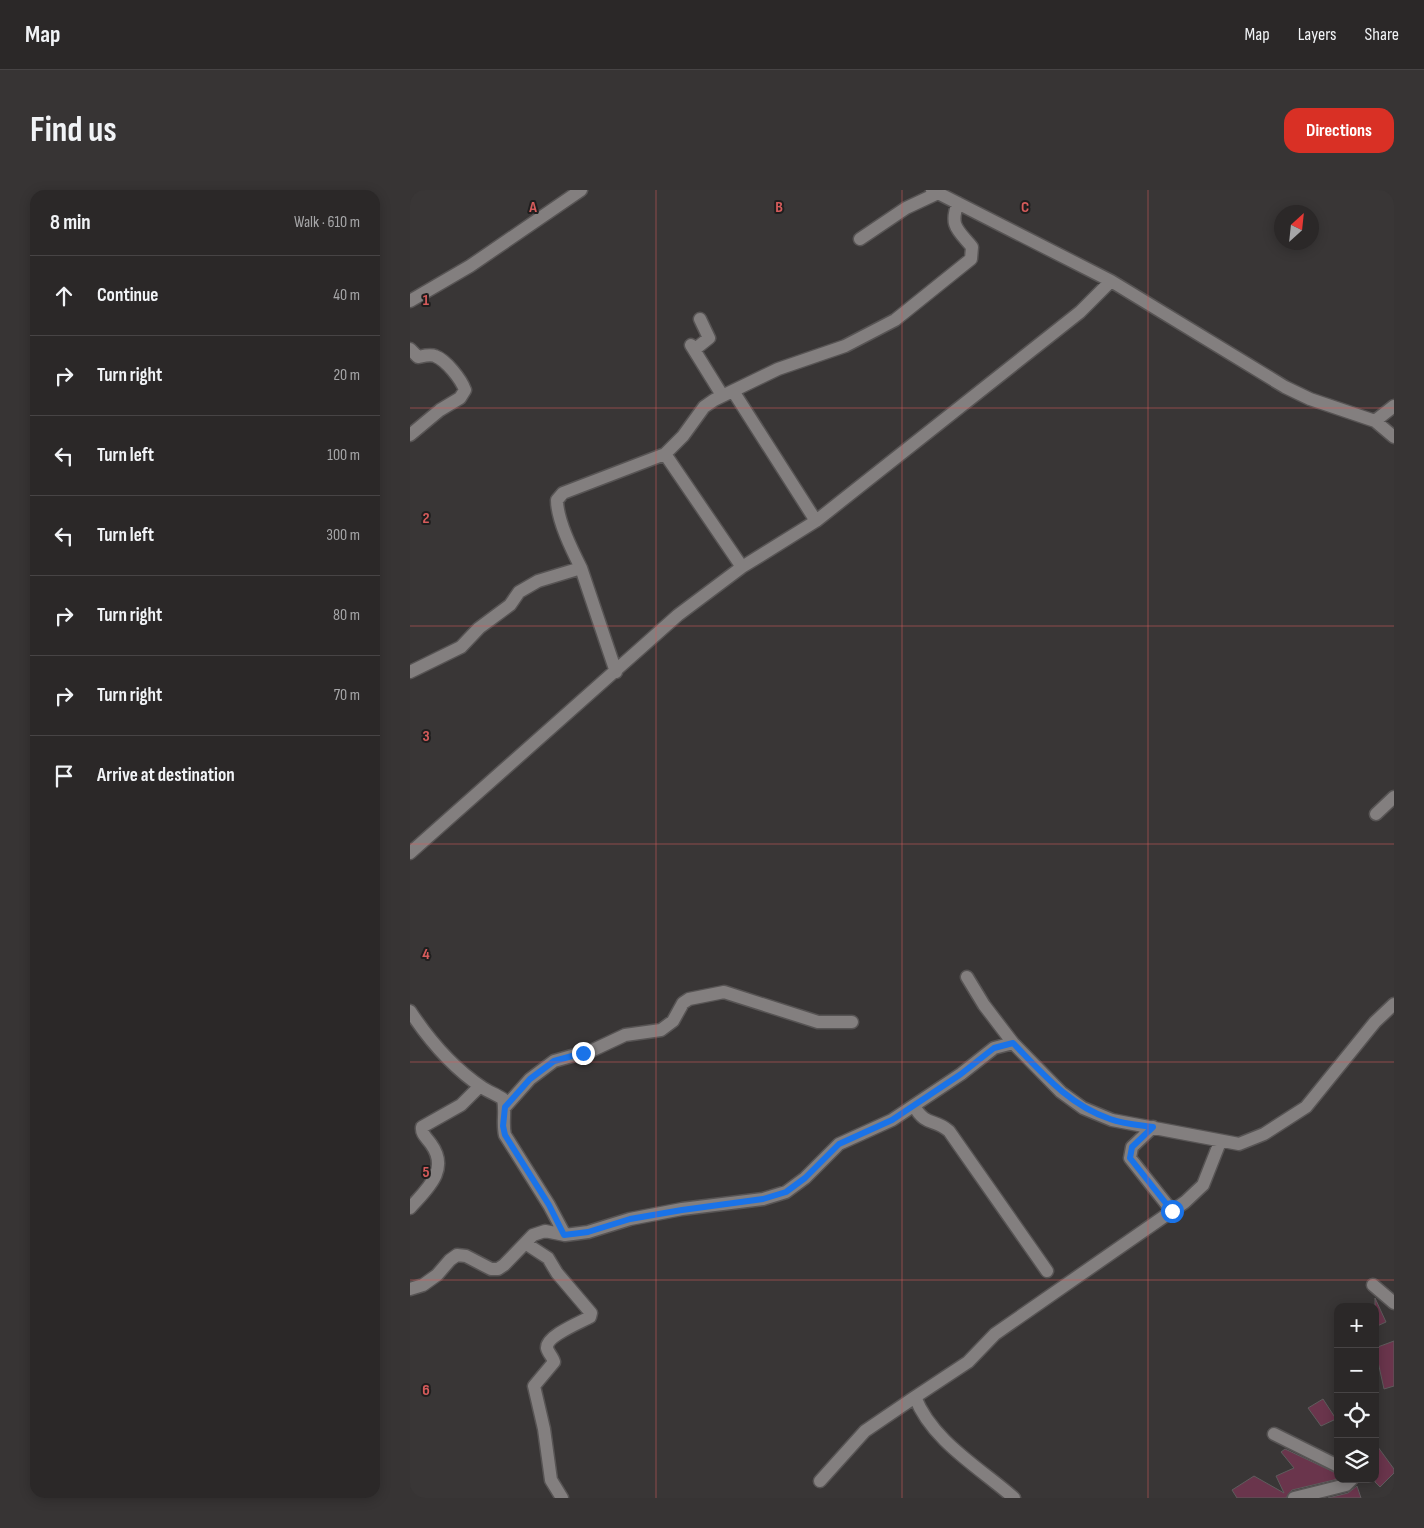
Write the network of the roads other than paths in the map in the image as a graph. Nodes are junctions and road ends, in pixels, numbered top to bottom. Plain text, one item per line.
1 (581, 190) edge
2 (935, 192) edge
3 (958, 203) junction
4 (860, 239) dead end
5 (1111, 281) junction
6 (410, 301) edge
7 (700, 319) dead end
8 (410, 349) edge
9 (728, 393) junction
10 (1394, 406) edge
11 (1375, 421) junction
12 (410, 435) edge
13 (1394, 437) edge
14 (665, 454) junction
15 (816, 521) junction
16 (742, 566) junction
17 (581, 568) junction
18 (410, 672) edge
19 (616, 672) junction
20 (1394, 797) edge
21 (1376, 814) dead end
22 (410, 853) edge
23 (967, 977) dead end
24 (1394, 1004) edge
25 (410, 1011) edge
26 (852, 1022) dead end
27 (1013, 1043) junction
28 (480, 1086) junction
29 (914, 1106) junction
30 (505, 1107) junction
31 (1153, 1127) junction
32 (1220, 1142) junction
33 (410, 1208) edge
34 (1172, 1211) junction
35 (564, 1235) junction
36 (526, 1242) junction
37 (1047, 1271) dead end
38 (1373, 1285) dead end
39 (410, 1289) edge
40 (1394, 1303) edge
41 (915, 1397) junction
42 (1274, 1434) dead end
43 (1334, 1464) edge
44 (820, 1481) dead end
45 (1348, 1483) edge
46 (562, 1498) edge
47 (1014, 1498) edge
48 (1294, 1498) edge

1 - 6 street
2 - 3 street
2 - 4 street
3 - 5 street
3 - 9 street
5 - 11 street
5 - 15 street
7 - 9 street
8 - 12 street
9 - 14 street
9 - 15 street
10 - 11 street
11 - 13 street
14 - 16 street
14 - 17 street
15 - 16 street
16 - 19 street
17 - 18 street
17 - 19 street
19 - 22 street
20 - 21 street
23 - 27 street
24 - 32 street
25 - 28 street
26 - 30 street
27 - 29 street
27 - 31 street
28 - 30 street
28 - 33 street
29 - 35 street
29 - 37 street
30 - 35 street
31 - 32 street
31 - 34 street
32 - 34 street
34 - 41 street
35 - 36 street
36 - 39 street
36 - 46 street
38 - 40 street
41 - 44 street
41 - 47 street
42 - 43 street
45 - 48 street

